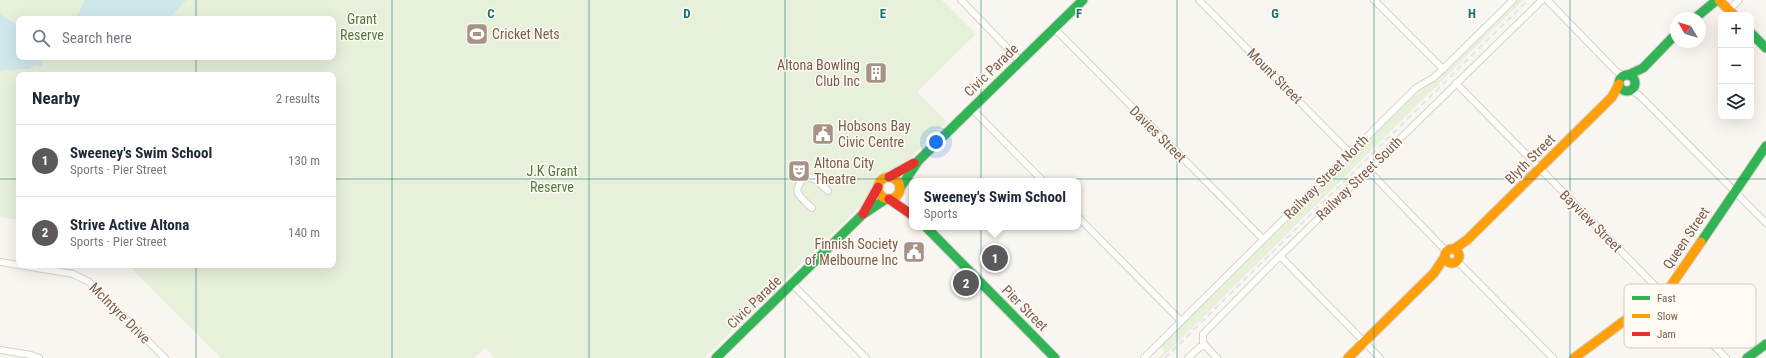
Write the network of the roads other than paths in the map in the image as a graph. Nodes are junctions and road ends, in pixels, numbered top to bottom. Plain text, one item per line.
1 (961, 0) edge
2 (1083, 0) edge
3 (1199, 0) edge
4 (1374, 0) edge
5 (1513, 0) edge
6 (1542, 0) edge
7 (1547, 0) edge
8 (1707, 0) edge
9 (1718, 0) edge
10 (1739, 0) edge
11 (1696, 12) edge
12 (1703, 12) edge
13 (1732, 12) edge
14 (1054, 28) junction
15 (1754, 36) edge
16 (1670, 40) edge
17 (1766, 48) edge
18 (1020, 61) junction
19 (1443, 69) junction
20 (1626, 81) junction
21 (1456, 83) junction
22 (972, 108) junction
23 (1766, 146) edge
24 (1350, 153) junction
25 (919, 160) junction
26 (1540, 169) junction
27 (1368, 170) junction
28 (889, 177) junction
29 (1040, 178) edge
30 (878, 187) junction
31 (900, 190) junction
32 (828, 191) dead end
33 (1735, 191) junction
34 (887, 199) junction
35 (909, 205) edge
36 (812, 208) dead end
37 (909, 211) edge
38 (862, 215) junction
39 (1081, 219) edge
40 (1766, 223) edge
41 (929, 230) edge
42 (1263, 239) junction
43 (1280, 256) junction
44 (1452, 256) junction
45 (0, 262) edge
46 (16, 265) edge
47 (36, 268) edge
48 (792, 284) junction
49 (1654, 284) edge
50 (1671, 284) edge
51 (1181, 321) junction
52 (1624, 321) edge
53 (1364, 342) junction
54 (1766, 344) edge
55 (1205, 346) junction
56 (1716, 348) edge
57 (0, 350) edge
58 (39, 358) edge
59 (165, 358) edge
60 (716, 358) edge
61 (866, 358) edge
62 (1055, 358) edge
63 (1144, 358) edge
64 (1188, 358) edge
65 (1217, 358) edge
66 (1348, 358) edge
67 (1380, 358) edge
68 (1553, 358) edge
69 (1574, 358) edge
70 (1726, 358) edge
71 (1747, 358) edge

1 - 18 street
2 - 14 street, Civic Parade
3 - 24 street, Mount Street
4 - 19 street
5 - 19 street, Railway Street North
6 - 21 street, Railway Street South
7 - 20 street
8 - 11 street
9 - 12 street
9 - 13 street
10 - 13 street
14 - 18 street, Civic Parade
14 - 42 street, Davies Street
15 - 17 street
16 - 20 street
18 - 22 street, Civic Parade
19 - 24 street, Railway Street North
20 - 26 street, Blyth Street
20 - 33 street
21 - 26 street, Bayview Street
21 - 27 street, Railway Street South
22 - 25 street, Civic Parade
22 - 29 street
23 - 33 street, Queen Street
24 - 42 street, Railway Street North
25 - 28 street, Civic Parade
25 - 31 street, Civic Parade
26 - 44 street, Blyth Street
26 - 49 street, Bayview Street
27 - 43 street, Railway Street South
27 - 44 street
28 - 30 street
28 - 31 street
30 - 34 street
30 - 38 street, Civic Parade
31 - 34 street
31 - 35 street
32 - 36 street
33 - 40 street
33 - 50 street, Queen Street
34 - 37 street
34 - 38 street, Civic Parade
38 - 48 street, Civic Parade
39 - 51 street
41 - 62 street, Pier Street
42 - 51 street, Railway Street North
43 - 53 street
43 - 55 street, Railway Street South
44 - 53 street, Blyth Street
44 - 68 street
45 - 46 street, McIntyre Drive
47 - 59 street, McIntyre Drive
48 - 60 street, Civic Parade
48 - 61 street
51 - 63 street, Railway Street North
52 - 69 street, Queen Street
53 - 66 street, Blyth Street
53 - 67 street
54 - 71 street
55 - 64 street
55 - 65 street
56 - 70 street, Bayview Street
57 - 58 street

